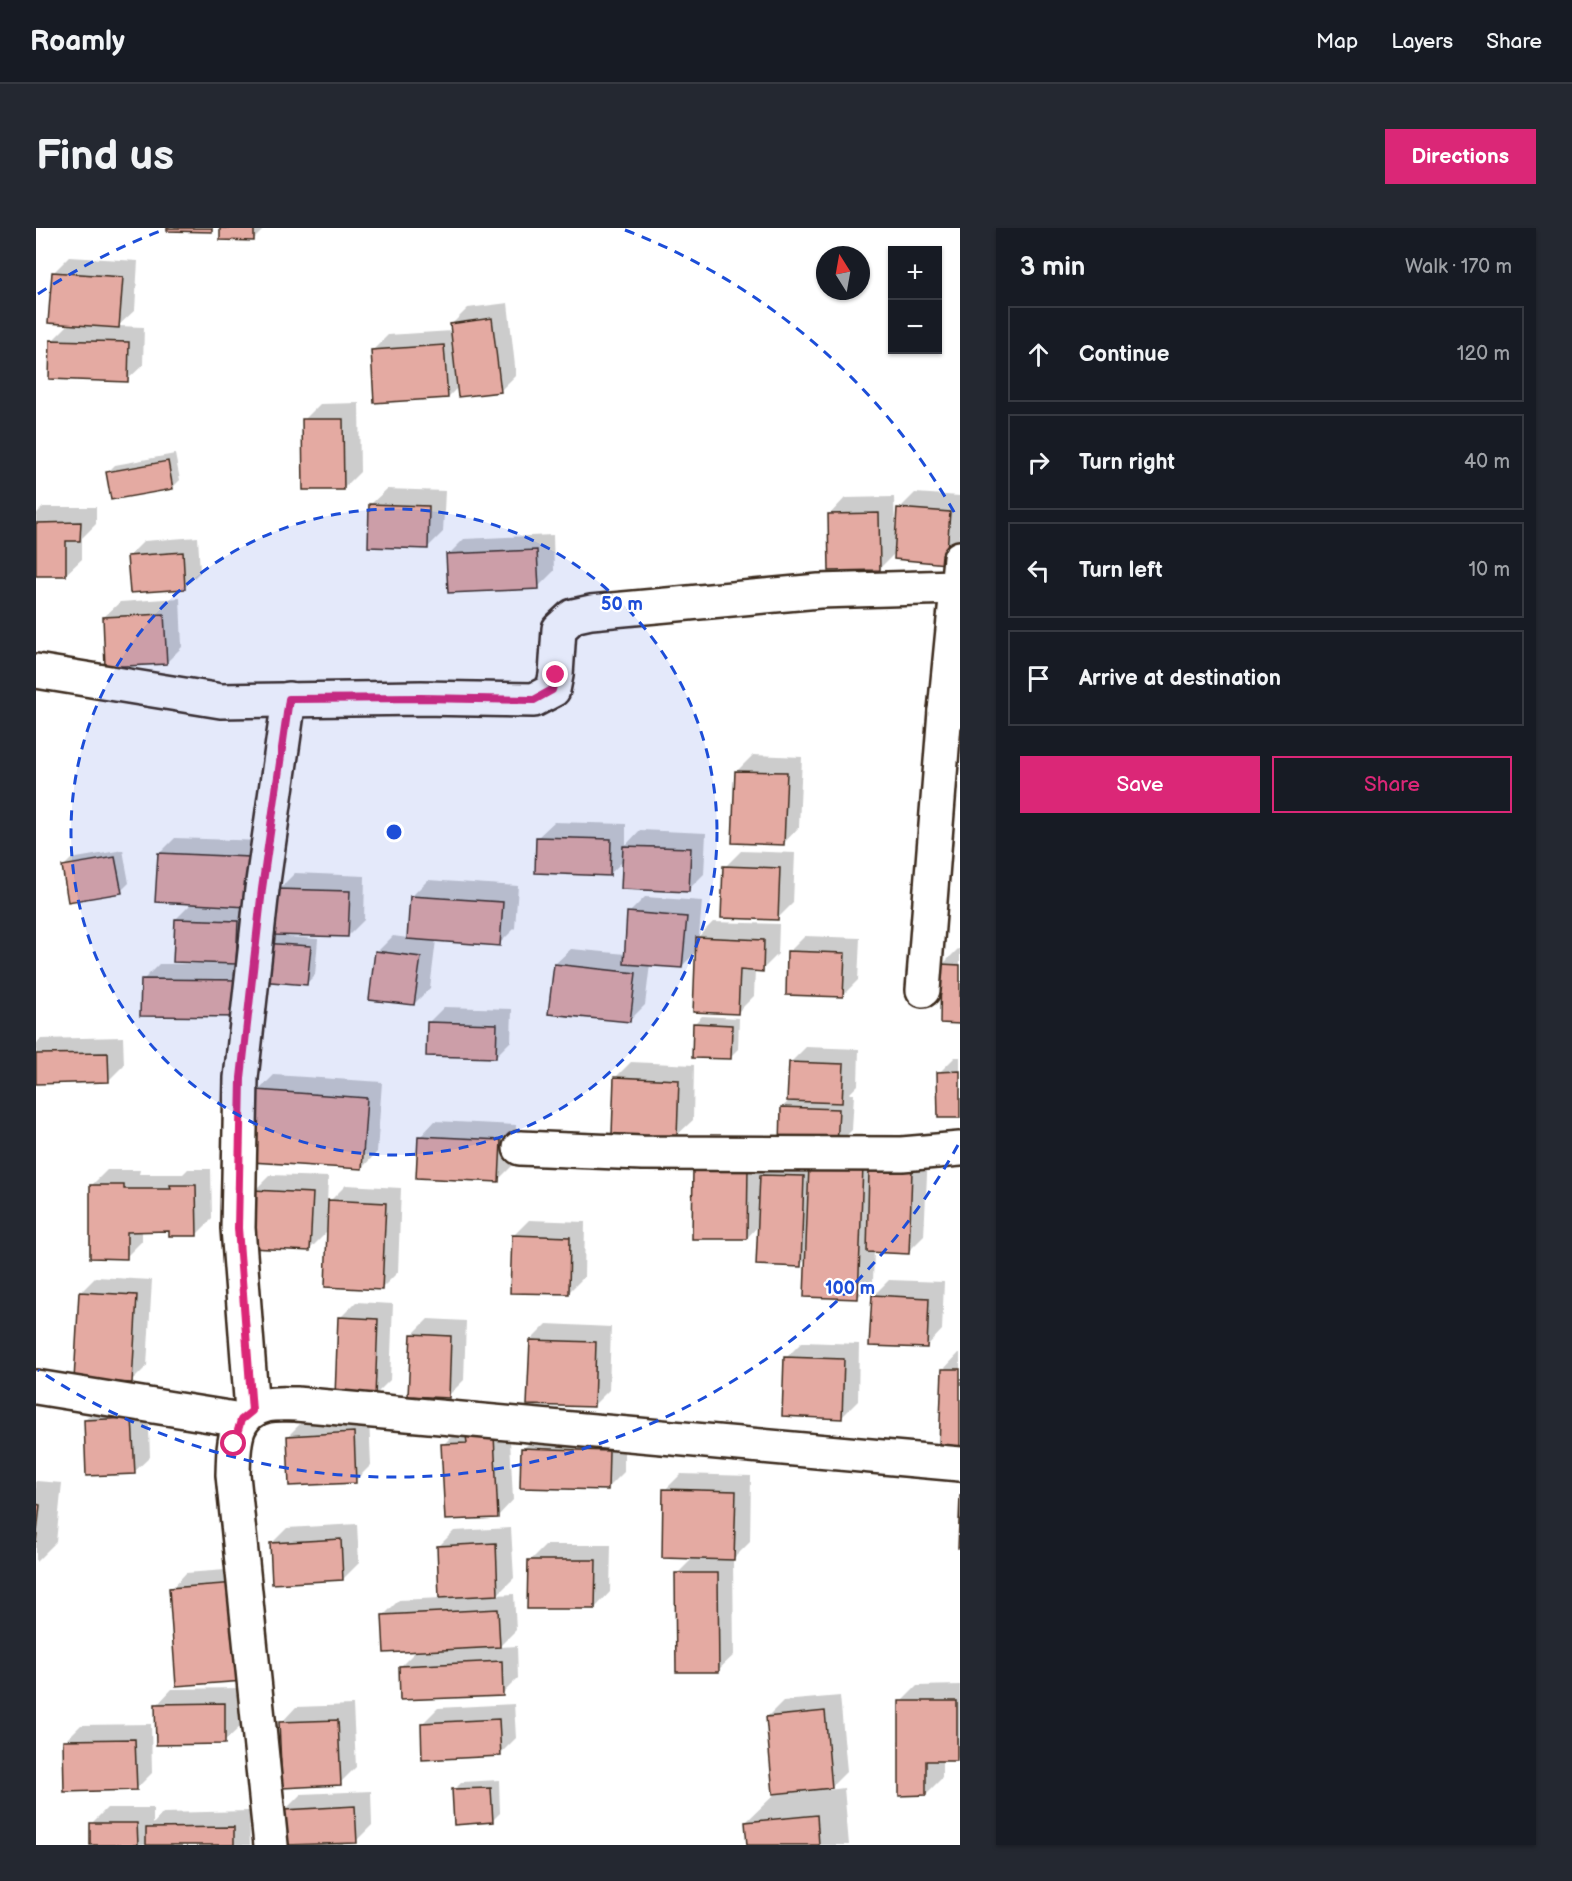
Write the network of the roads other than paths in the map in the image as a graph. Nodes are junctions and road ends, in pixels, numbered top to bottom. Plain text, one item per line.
1 (958, 573) edge
2 (36, 671) edge
3 (289, 699) junction
4 (952, 711) edge
5 (923, 990) dead end
6 (520, 1148) dead end
7 (960, 1149) edge
8 (36, 1387) edge
9 (247, 1415) junction
10 (960, 1464) edge
11 (271, 1845) edge

1 - 3 street
1 - 4 street
2 - 3 street
3 - 9 street
4 - 5 street
6 - 7 street
8 - 9 street
9 - 10 street
9 - 11 street

